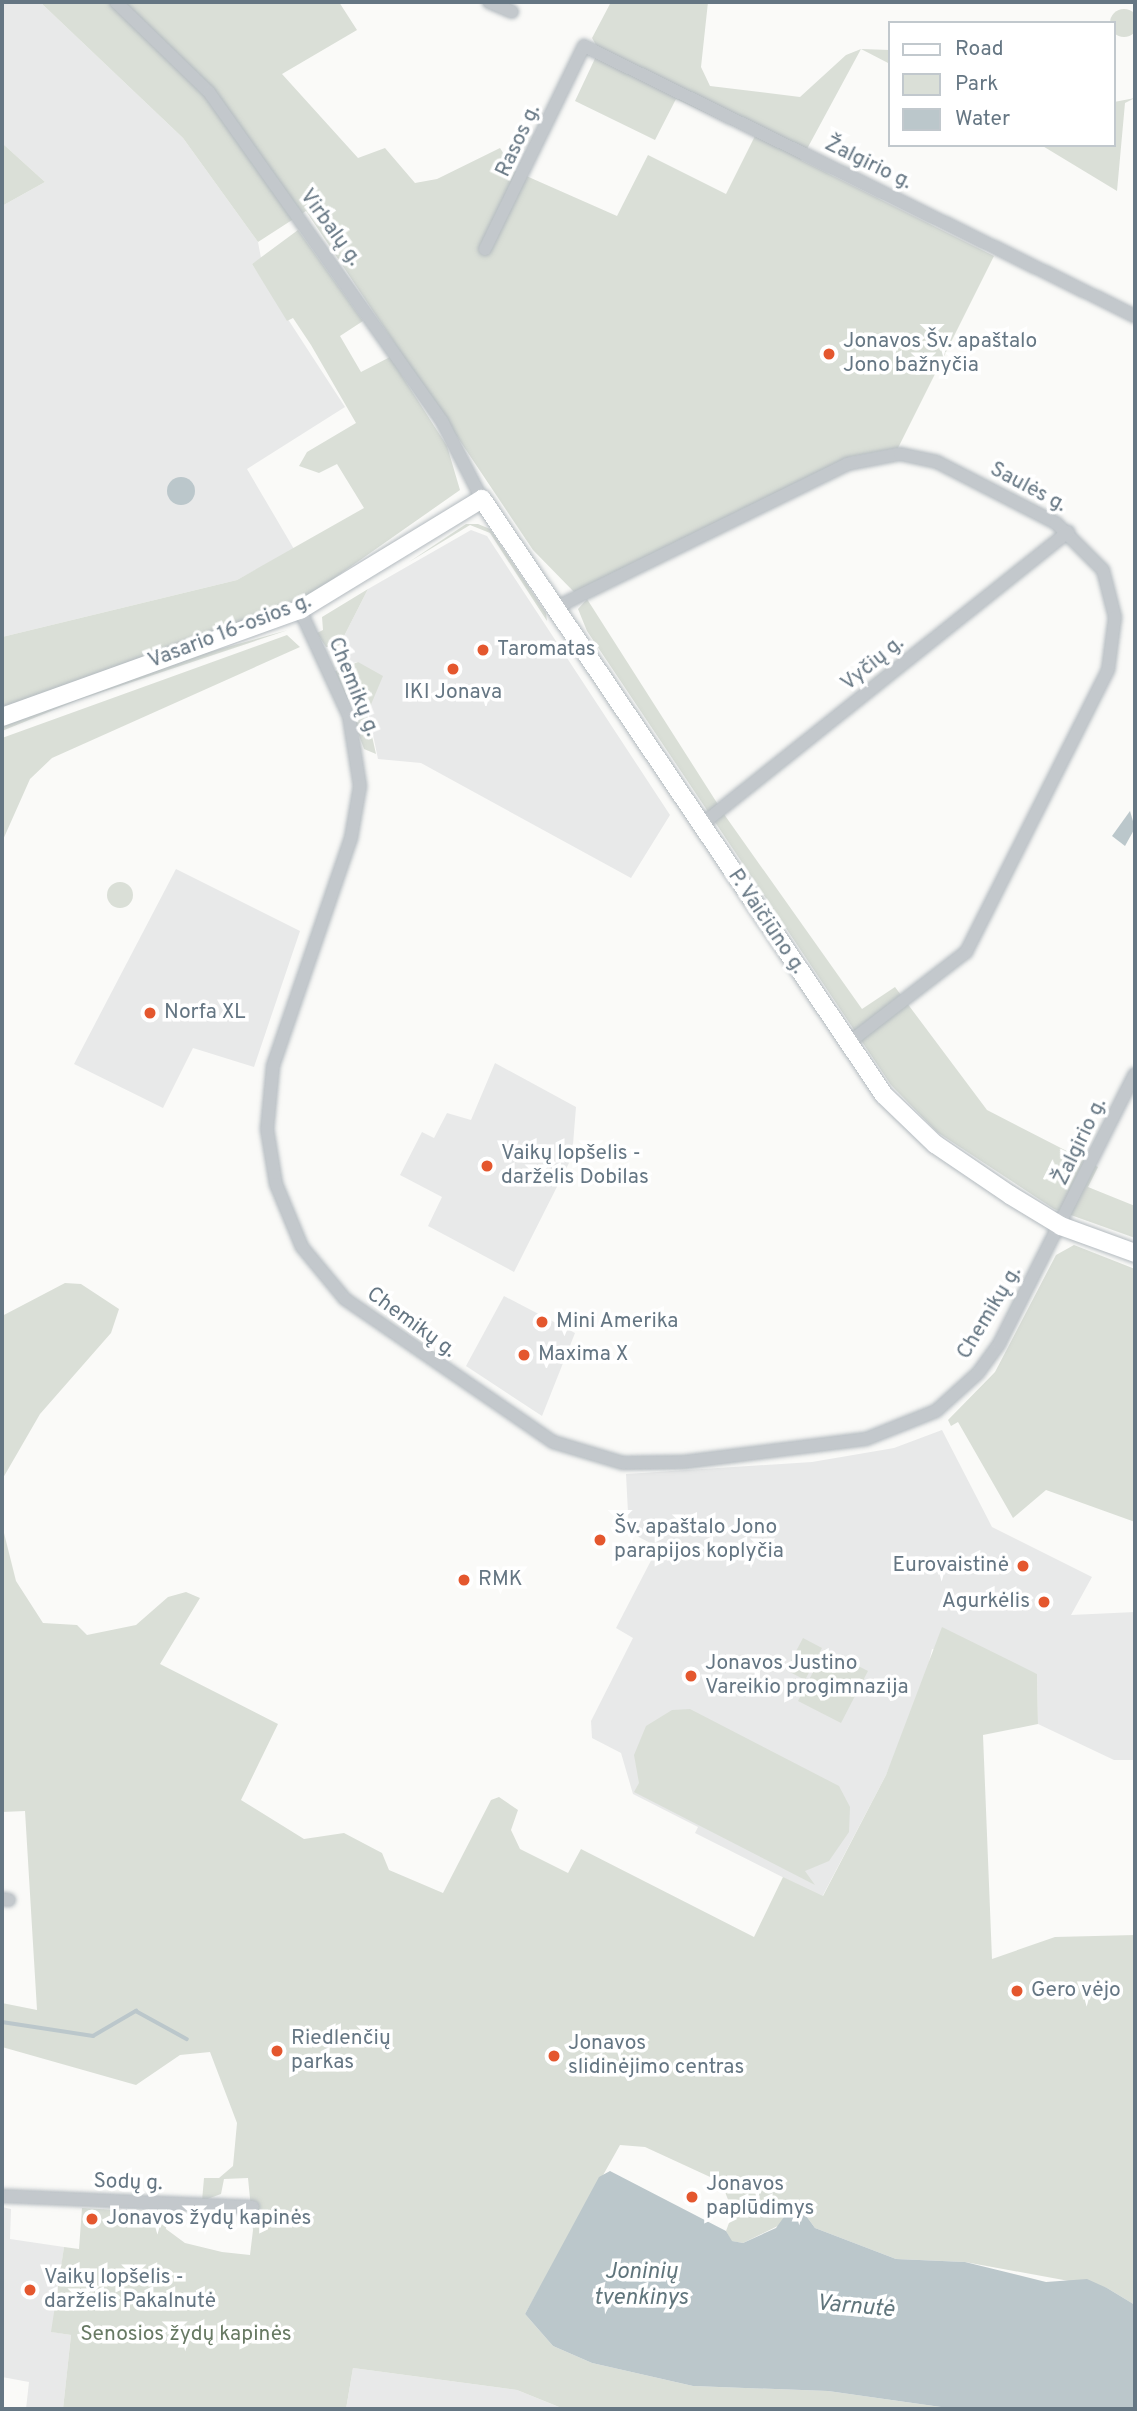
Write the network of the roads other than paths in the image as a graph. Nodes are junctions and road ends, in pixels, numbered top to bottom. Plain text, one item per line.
1 (117, 2) edge
2 (489, 2) edge
3 (512, 12) dead end
4 (584, 46) joint
5 (485, 249) dead end
6 (1135, 316) edge
7 (482, 499) junction
8 (1068, 532) junction
9 (557, 607) junction
10 (300, 610) junction
11 (2, 717) edge
12 (701, 825) junction
13 (847, 1044) junction
14 (1135, 1074) edge
15 (1061, 1226) junction
16 (1135, 1253) edge
17 (2, 2196) edge
18 (253, 2207) dead end

1 - 7 street, Virbalų g.
2 - 3 street
4 - 5 street, Rasos g.
4 - 6 street, Žalgirio g.
7 - 9 main road, P. Vaičiūno g.
7 - 10 main road, Vasario 16-osios g.
8 - 9 street, Saulės g.
8 - 12 street, Vyčių g.
8 - 13 street, Saulės g.
9 - 12 main road, P. Vaičiūno g.
10 - 11 main road, Vasario 16-osios g.
10 - 15 street, Chemikų g.
12 - 13 main road, P. Vaičiūno g.
13 - 15 main road, P. Vaičiūno g.
14 - 15 street, Žalgirio g.
15 - 16 main road, P. Vaičiūno g.
17 - 18 street, Sodų g.

